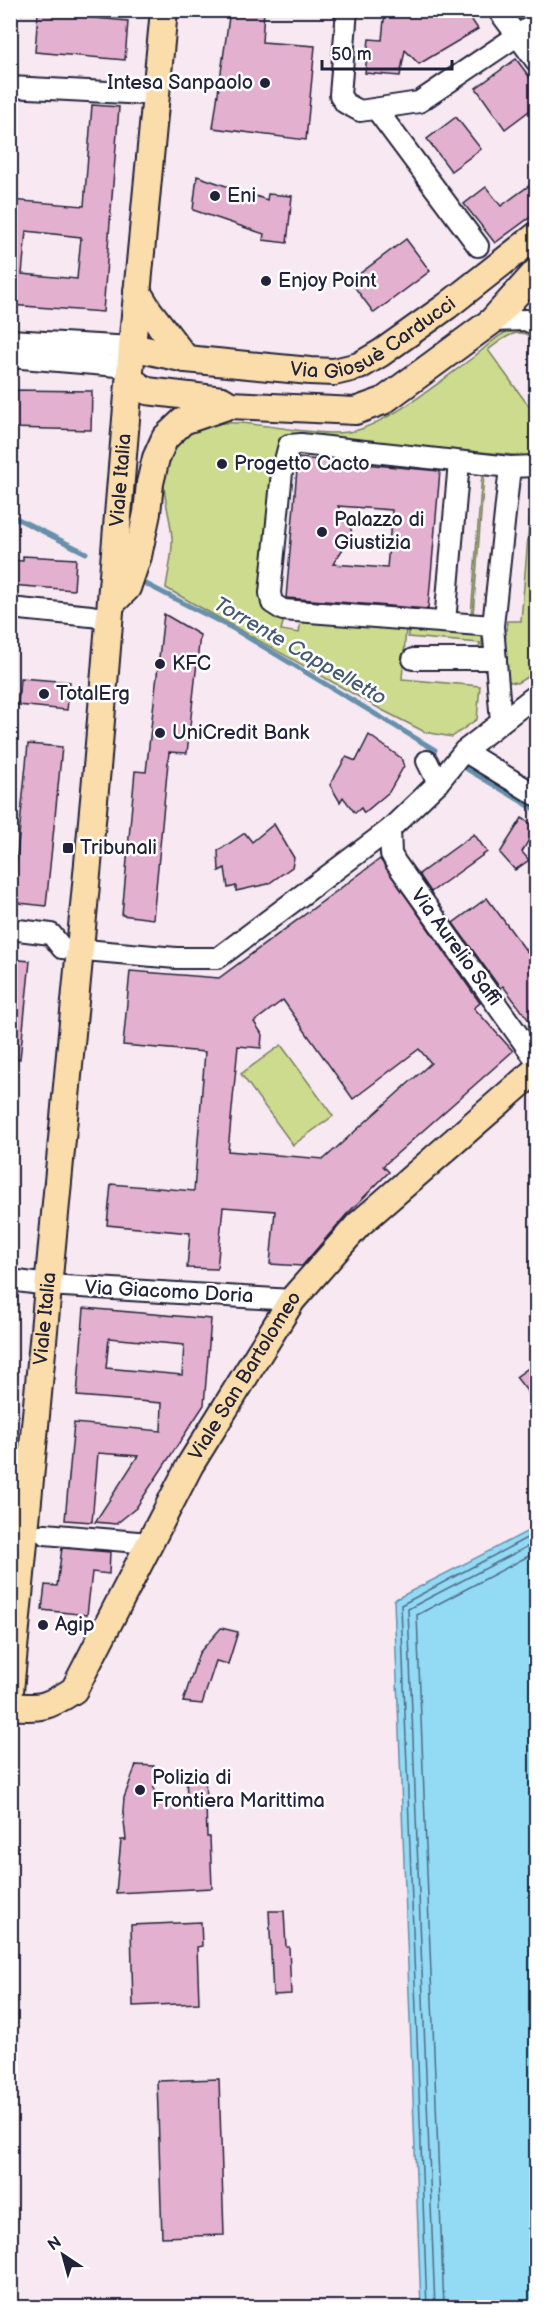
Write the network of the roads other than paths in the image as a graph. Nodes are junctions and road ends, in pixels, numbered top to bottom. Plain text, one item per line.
1 (164, 10) edge
2 (346, 10) edge
3 (498, 10) edge
4 (537, 23) edge
5 (518, 37) junction
6 (537, 61) edge
7 (10, 87) edge
8 (146, 94) dead end
9 (368, 110) junction
10 (537, 236) edge
11 (478, 246) dead end
12 (537, 272) edge
13 (138, 291) junction
14 (492, 321) junction
15 (537, 325) edge
16 (10, 340) edge
17 (10, 357) edge
18 (186, 359) junction
19 (131, 365) junction
20 (230, 405) junction
21 (459, 462) junction
22 (510, 466) junction
23 (537, 466) edge
24 (10, 608) edge
25 (110, 612) junction
26 (445, 622) junction
27 (494, 626) junction
28 (413, 659) dead end
29 (496, 659) junction
30 (537, 695) edge
31 (501, 722) junction
32 (464, 752) junction
33 (427, 760) dead end
34 (438, 783) junction
35 (537, 795) edge
36 (390, 829) junction
37 (10, 929) edge
38 (80, 948) junction
39 (537, 1060) edge
40 (537, 1070) edge
41 (10, 1280) edge
42 (48, 1285) junction
43 (292, 1300) junction
44 (45, 1534) dead end
45 (149, 1543) junction
46 (10, 1691) edge
47 (10, 1706) edge

1 - 13 main road, Viale Italia
2 - 9 street
3 - 5 street
4 - 5 street
5 - 6 street
5 - 9 street
7 - 8 street
9 - 11 street
10 - 18 main road, Via Giosuè Carducci
12 - 14 main road, Via Giosuè Carducci
13 - 18 main road
13 - 19 main road, Viale Italia
14 - 15 street
14 - 20 main road, Via Giosuè Carducci
16 - 19 street
17 - 19 street
18 - 19 main road, Via Giosuè Carducci
19 - 20 main road, Via Giosuè Carducci
19 - 25 main road, Viale Italia
20 - 25 main road, Via Giosuè Carducci
21 - 22 street
21 - 26 street
21 - 26 street
22 - 23 street
22 - 27 street
24 - 25 street
25 - 38 main road, Viale Italia
26 - 27 street
27 - 29 street
28 - 29 street
29 - 31 street
30 - 31 street
31 - 32 street
32 - 34 street
32 - 35 street
33 - 34 street
34 - 36 street
36 - 38 street
36 - 39 street, Via Aurelio Saffi
37 - 38 street
38 - 42 main road, Viale Italia
40 - 43 main road, Viale San Bartolomeo
41 - 42 street, Via Giacomo Doria
42 - 43 street, Via Giacomo Doria
42 - 46 main road, Viale Italia
43 - 45 main road, Viale San Bartolomeo
44 - 45 street
45 - 47 main road, Viale San Bartolomeo

